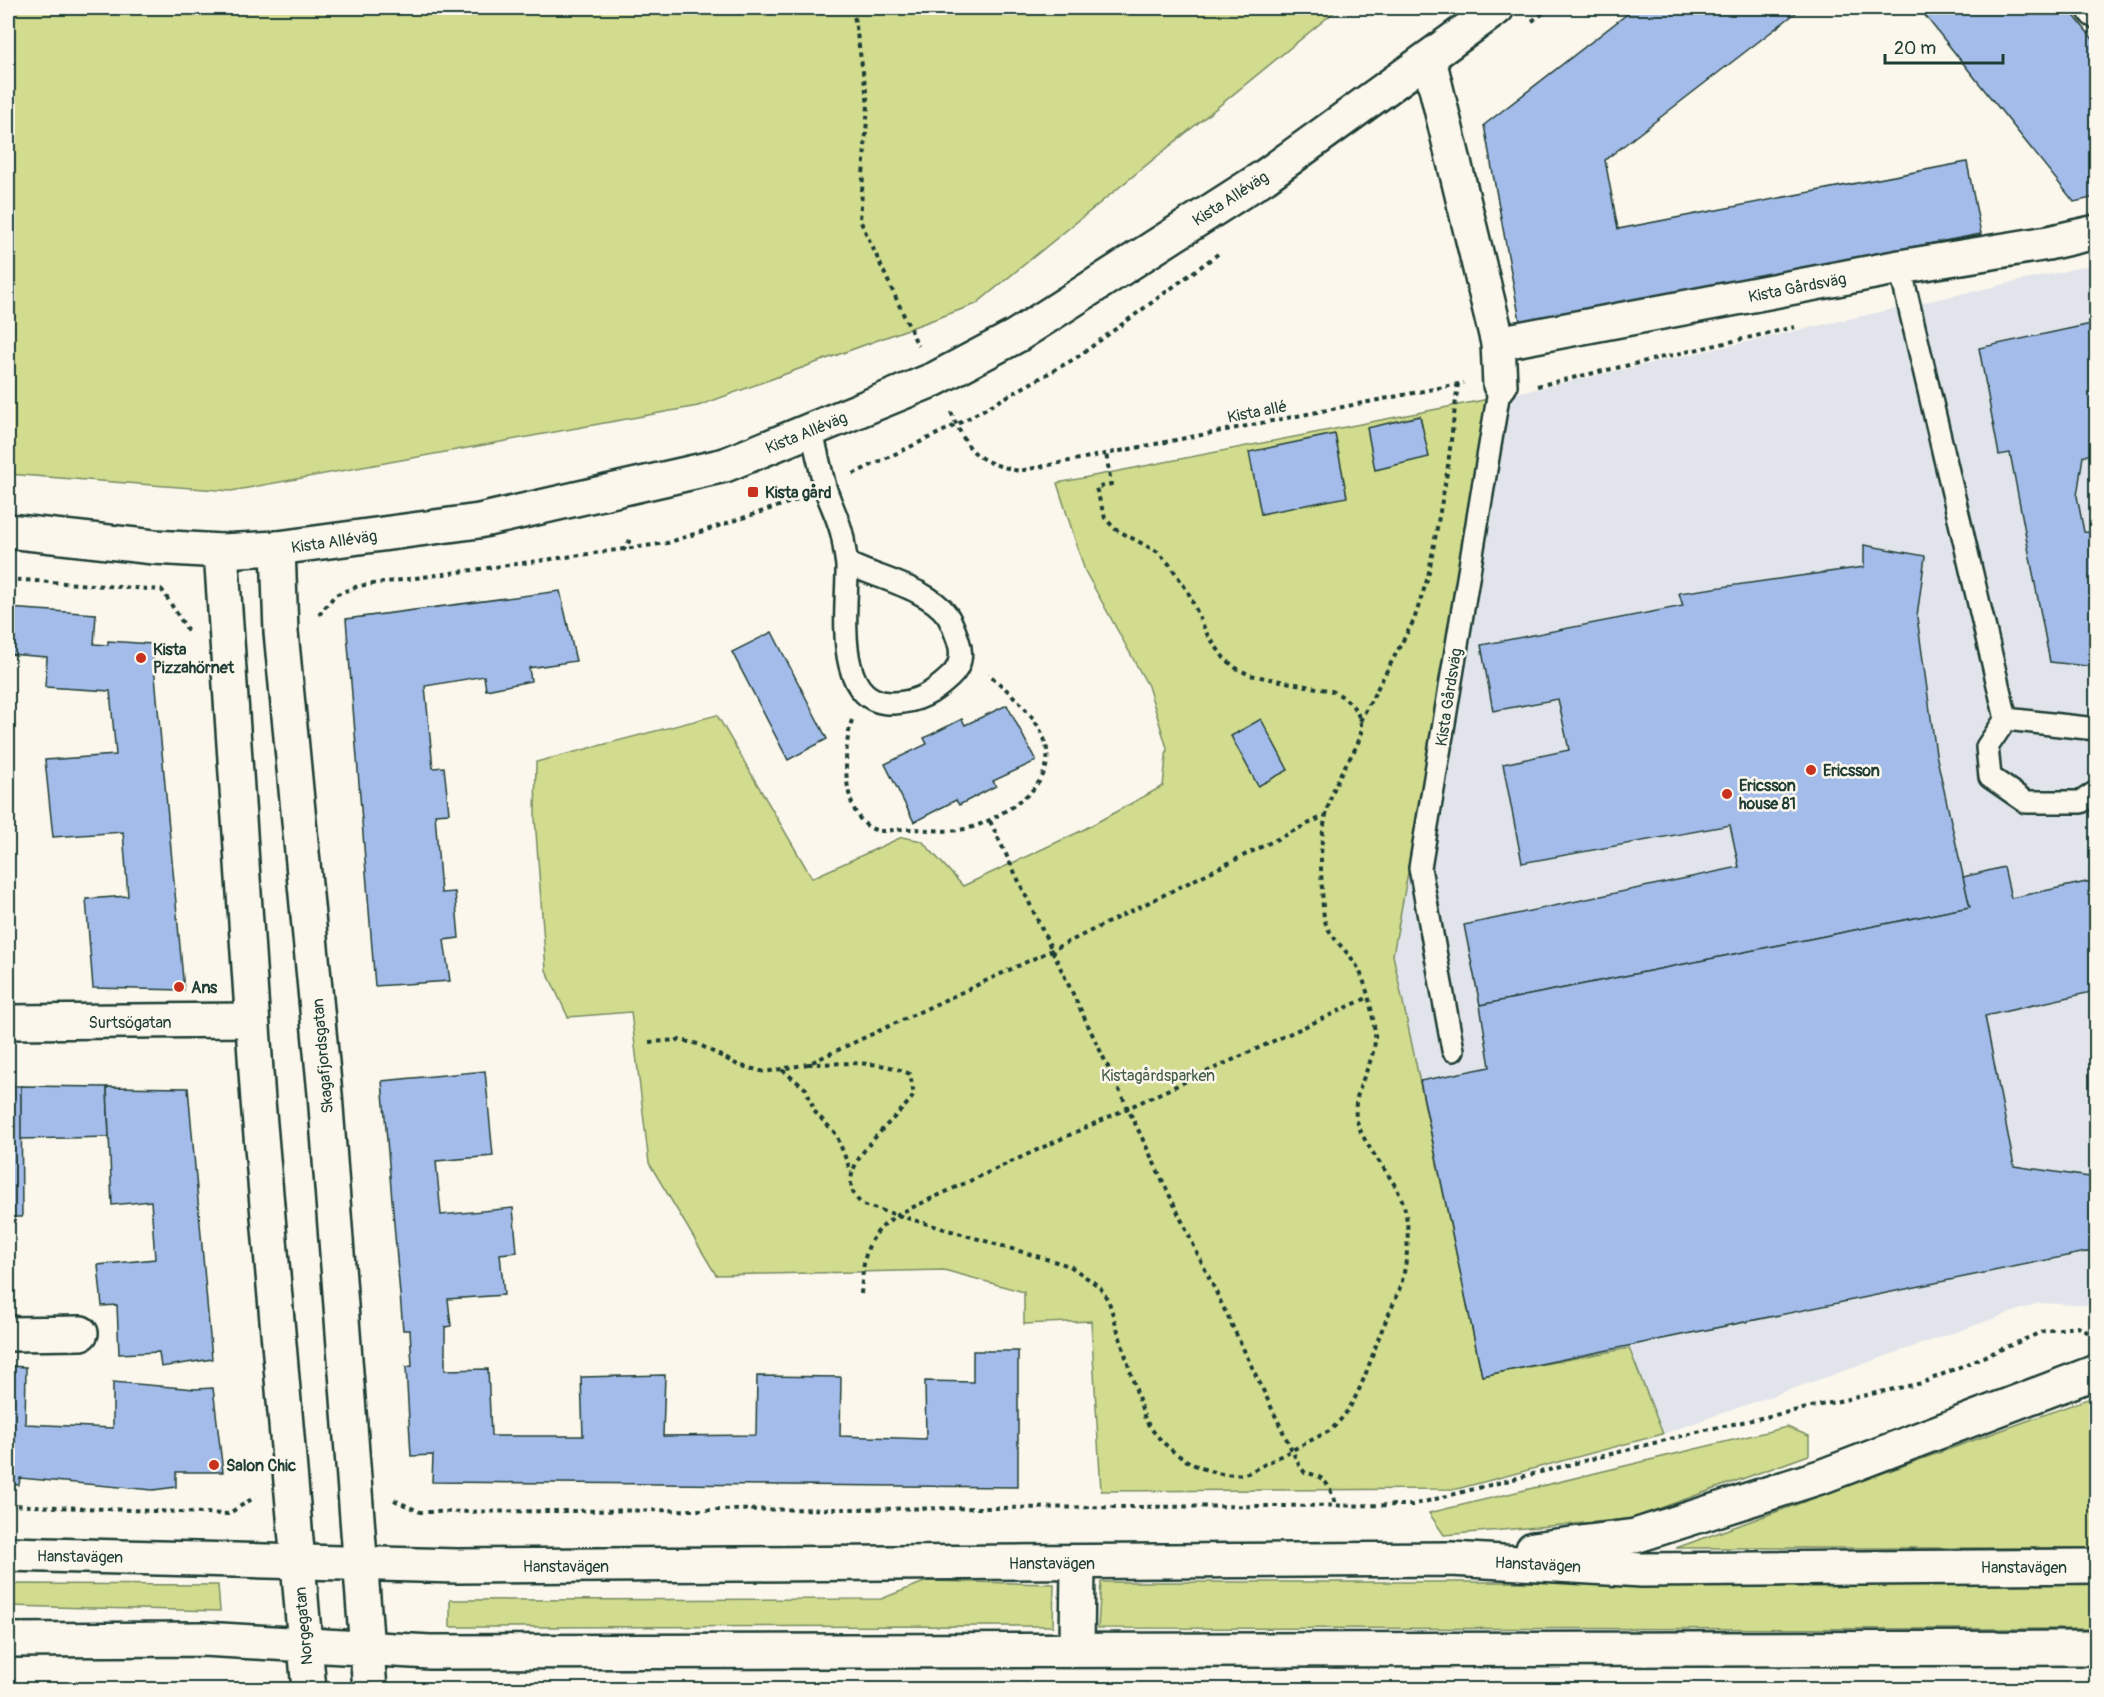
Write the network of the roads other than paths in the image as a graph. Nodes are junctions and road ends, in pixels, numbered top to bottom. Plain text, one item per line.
1 (1497, 8) edge
2 (1429, 59) junction
3 (2097, 232) edge
4 (1900, 267) junction
5 (1498, 343) junction
6 (1500, 385) joint
7 (811, 429) junction
8 (8, 531) edge
9 (278, 548) junction
10 (221, 551) junction
11 (847, 563) junction
12 (2006, 719) junction
13 (2097, 729) edge
14 (2097, 792) edge
15 (252, 1020) junction
16 (8, 1022) edge
17 (1453, 1050) dead end
18 (81, 1333) dead end
19 (8, 1334) edge
20 (2097, 1372) edge
21 (8, 1554) edge
22 (1451, 1559) junction
23 (297, 1562) junction
24 (1078, 1563) junction
25 (362, 1564) junction
26 (2097, 1566) edge
27 (8, 1640) edge
28 (304, 1645) junction
29 (2097, 1648) edge
30 (368, 1649) junction
31 (1077, 1649) junction
32 (309, 1689) edge
33 (370, 1689) edge

1 - 2 street, Kista Alléväg
2 - 5 street, Kista Gårdsväg
2 - 7 street, Kista Alléväg
3 - 4 street, Kista Gårdsväg
4 - 5 street, Kista Gårdsväg
4 - 12 lane
5 - 6 street, Kista Gårdsväg
6 - 17 lane, Kista Gårdsväg
7 - 9 street, Kista Alléväg
7 - 11 lane
8 - 10 street, Kista Alléväg
9 - 10 street, Kista Alléväg
9 - 25 street, Skagafjordsgatan
10 - 15 street
11 - 11 lane
12 - 13 lane
12 - 14 lane
15 - 16 street, Surtsögatan
15 - 23 street
18 - 19 street
20 - 22 street
21 - 23 street, Hanstavägen
22 - 24 street, Hanstavägen
22 - 26 street, Hanstavägen
23 - 25 street, Hanstavägen
23 - 28 street, Norgegatan
24 - 25 street, Hanstavägen
24 - 31 street
25 - 30 street
27 - 28 street
28 - 30 street
28 - 32 street, Norgegatan
29 - 31 street
30 - 31 street
30 - 33 street

